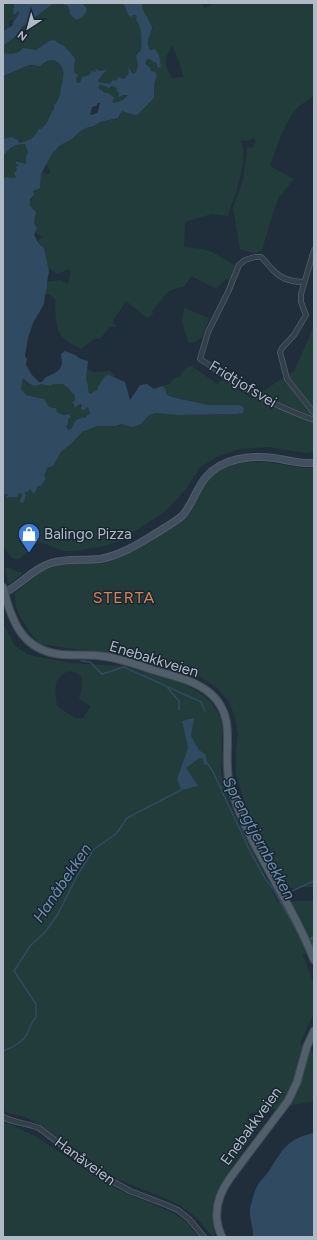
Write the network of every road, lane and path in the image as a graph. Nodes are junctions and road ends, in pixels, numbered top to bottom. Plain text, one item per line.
1 (314, 250) edge
2 (303, 282) junction
3 (314, 413) edge
4 (314, 420) edge
5 (314, 463) edge
6 (4, 590) edge
7 (314, 960) edge
8 (314, 1031) edge
9 (3, 1117) edge
10 (204, 1237) edge
11 (222, 1237) edge

1 - 2 street
2 - 3 street
2 - 4 street, Fridtjofsvei
5 - 6 main road
6 - 7 main road, Enebakkveien
8 - 11 main road, Enebakkveien
9 - 10 street, Hanåveien

